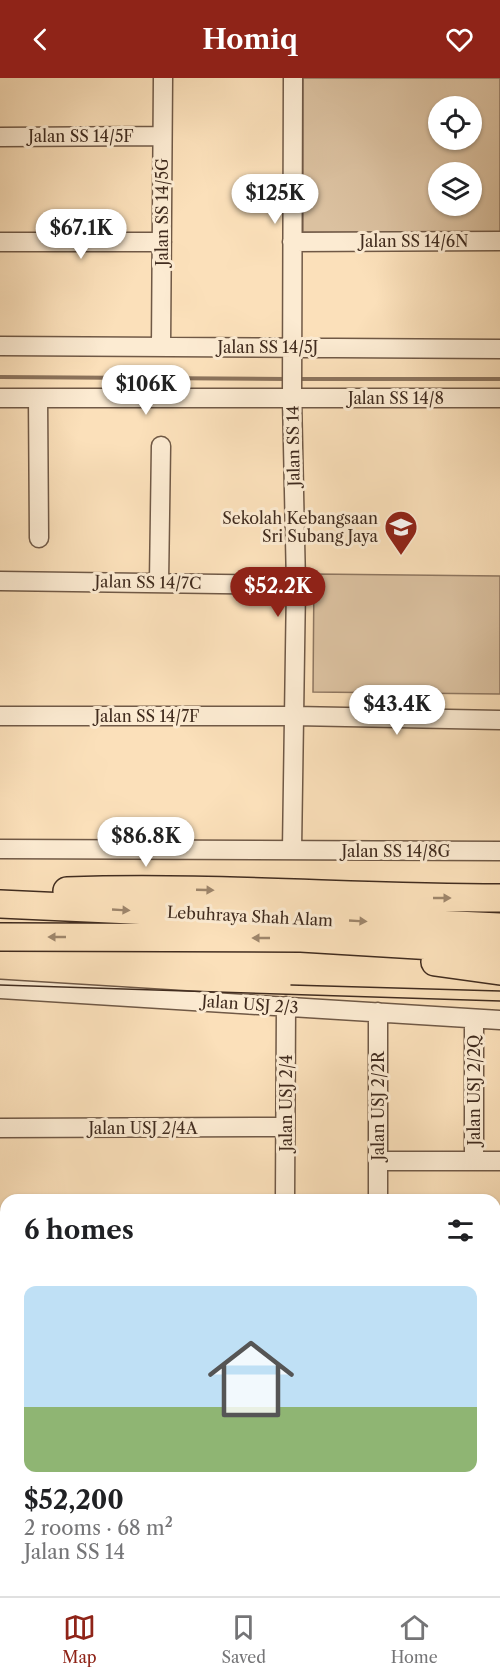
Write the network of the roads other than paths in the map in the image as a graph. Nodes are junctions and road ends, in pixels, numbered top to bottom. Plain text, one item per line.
1 (163, 78) edge
2 (293, 78) edge
3 (0, 136) edge
4 (162, 136) junction
5 (500, 241) edge
6 (0, 242) edge
7 (162, 242) junction
8 (292, 242) junction
9 (0, 346) edge
10 (161, 347) junction
11 (292, 347) junction
12 (500, 349) edge
13 (292, 385) junction
14 (0, 398) edge
15 (38, 398) junction
16 (500, 398) edge
17 (161, 446) dead end
18 (39, 538) dead end
19 (0, 581) edge
20 (159, 582) junction
21 (296, 585) junction
22 (0, 716) edge
23 (295, 716) junction
24 (500, 720) edge
25 (0, 849) edge
26 (292, 850) junction
27 (500, 851) edge
28 (0, 894) edge
29 (500, 898) edge
30 (0, 904) edge
31 (500, 927) edge
32 (0, 936) edge
33 (301, 938) junction
34 (500, 950) edge
35 (500, 971) edge
36 (0, 989) edge
37 (286, 1006) junction
38 (378, 1012) junction
39 (474, 1019) junction
40 (500, 1020) edge
41 (0, 1128) edge
42 (285, 1128) junction
43 (378, 1161) junction
44 (474, 1161) junction
45 (500, 1161) edge
46 (285, 1194) edge
47 (378, 1194) edge

1 - 4 street, Jalan SS 14/5G
2 - 8 street, Jalan SS 14
3 - 4 street, Jalan SS 14/5F
4 - 7 street, Jalan SS 14/5G
5 - 8 street, Jalan SS 14/6N
6 - 7 street
7 - 10 street, Jalan SS 14/5G
8 - 11 street, Jalan SS 14
9 - 10 street, Jalan SS 14/5J
10 - 11 street, Jalan SS 14/5J
11 - 12 street, Jalan SS 14/5J
11 - 13 street, Jalan SS 14
13 - 15 street, Jalan SS 14/8
13 - 16 street, Jalan SS 14/8
13 - 21 street, Jalan SS 14
14 - 15 street, Jalan SS 14/8
15 - 18 street
17 - 20 street
19 - 20 street, Jalan SS 14/7C
20 - 21 street, Jalan SS 14/7C
21 - 23 street, Jalan SS 14
22 - 23 street, Jalan SS 14/7F
23 - 24 street, Jalan SS 14/7F
23 - 26 street, Jalan SS 14
25 - 26 street, Jalan SS 14/8G
26 - 27 street, Jalan SS 14/8G
28 -> 29 highway
30 -> 31 highway, Lebuhraya Shah Alam
33 -> 32 highway, Lebuhraya Shah Alam
33 - 34 highway, Lebuhraya Shah Alam
33 - 35 highway
36 - 37 street, Jalan USJ 2/3
37 - 38 street, Jalan USJ 2/3
37 - 42 street, Jalan USJ 2/4
38 - 39 street, Jalan USJ 2/3
38 - 43 street, Jalan USJ 2/2R
39 - 40 street, Jalan USJ 2/3
39 - 44 street, Jalan USJ 2/2Q
41 - 42 street, Jalan USJ 2/4A
42 - 46 street, Jalan USJ 2/4
43 - 44 street
43 - 47 street, Jalan USJ 2/2R
44 - 45 street

